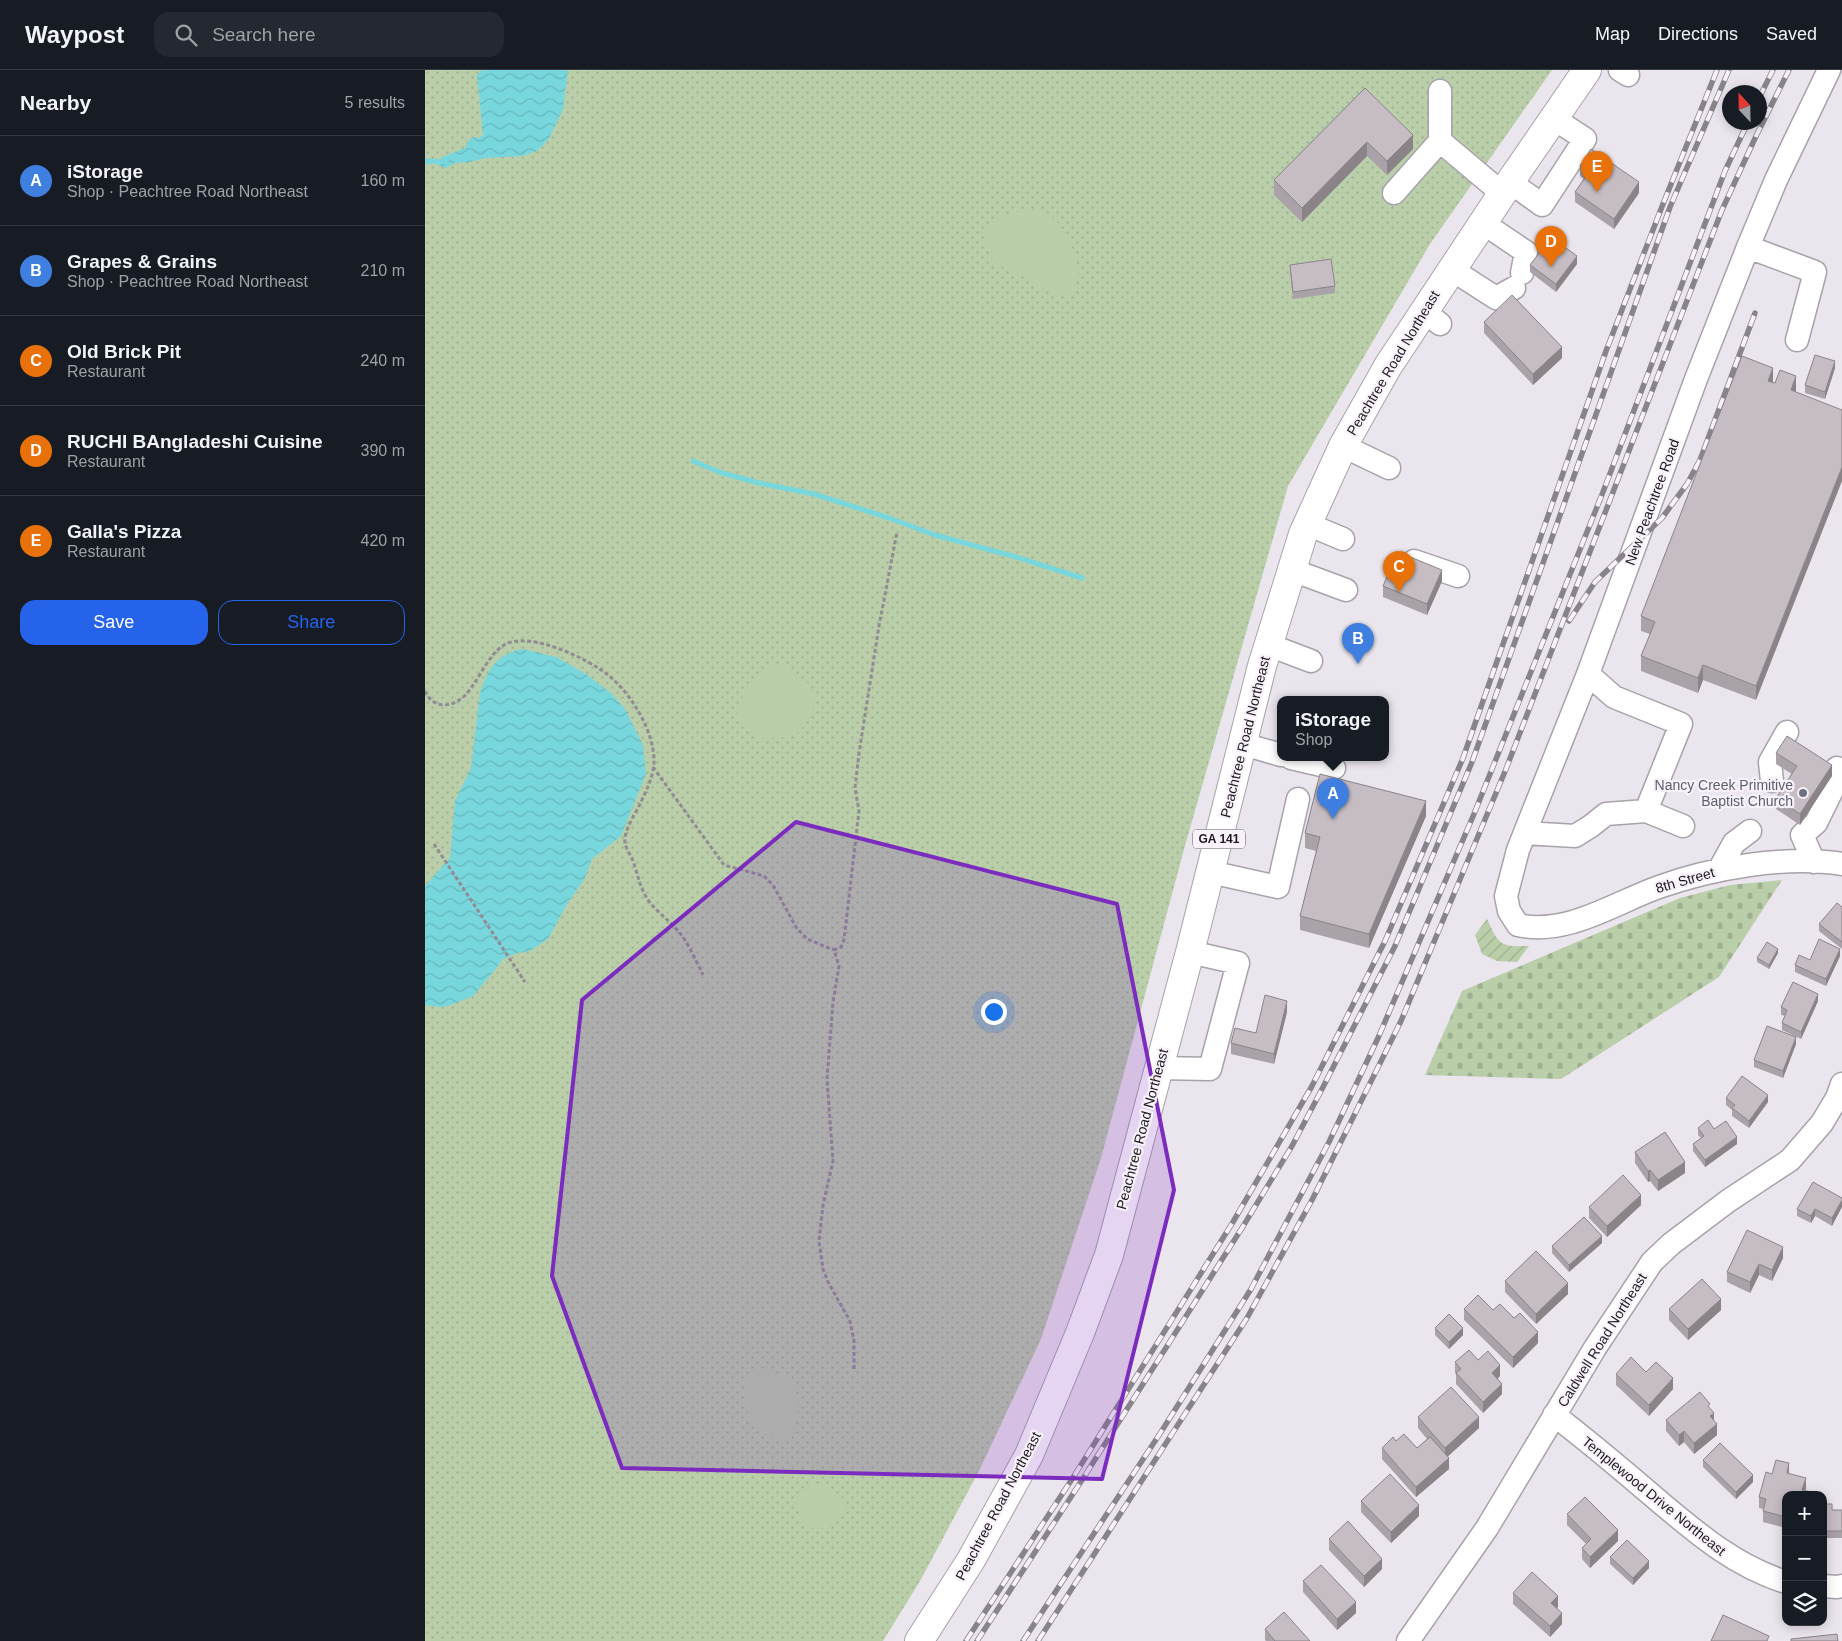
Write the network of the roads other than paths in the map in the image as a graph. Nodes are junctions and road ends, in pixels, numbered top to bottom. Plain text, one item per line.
1 (1587, 70) edge
2 (1829, 70) edge
3 (1440, 91) dead end
4 (1553, 118) junction
5 (1439, 141) junction
6 (1506, 188) junction
7 (1394, 193) dead end
8 (1483, 223) junction
9 (1748, 247) junction
10 (1451, 269) junction
11 (1797, 340) dead end
12 (1343, 446) junction
13 (1389, 468) dead end
14 (1307, 524) junction
15 (1343, 539) dead end
16 (1399, 556) edge
17 (1292, 570) junction
18 (1458, 576) dead end
19 (1346, 590) dead end
20 (1269, 645) junction
21 (1311, 661) dead end
22 (1588, 674) junction
23 (1787, 732) dead end
24 (1243, 744) junction
25 (1277, 754) edge
26 (1304, 761) edge
27 (1334, 768) dead end
28 (1837, 768) dead end
29 (1771, 780) dead end
30 (1298, 799) dead end
31 (1646, 811) junction
32 (1683, 826) dead end
33 (1750, 831) dead end
34 (1525, 833) junction
35 (1814, 862) junction
36 (1842, 864) edge
37 (1719, 870) junction
38 (1210, 872) junction
39 (1533, 928) joint
40 (1190, 952) junction
41 (1159, 1068) junction
42 (1840, 1097) edge
43 (1554, 1415) junction
44 (1782, 1581) edge
45 (1827, 1586) edge
46 (1842, 1586) edge
47 (919, 1641) edge
48 (1409, 1641) edge

1 - 4 highway, Peachtree Road Northeast / GA 141
2 - 9 street, New Peachtree Road
3 - 5 street
4 - 6 highway, Peachtree Road Northeast / GA 141
4 - 6 street
5 - 6 street
5 - 7 street
6 - 8 highway, Peachtree Road Northeast / GA 141
8 - 10 highway, Peachtree Road Northeast / GA 141
8 - 10 street
9 - 11 street
9 - 22 street, New Peachtree Road
10 - 12 highway, Peachtree Road Northeast / GA 141
12 - 13 street
12 - 14 highway, Peachtree Road Northeast / GA 141
14 - 15 street
14 - 17 highway, Peachtree Road Northeast / GA 141
16 - 18 street
17 - 19 street
17 - 20 highway, Peachtree Road Northeast / GA 141
20 - 21 street
20 - 24 highway, Peachtree Road Northeast / GA 141
22 - 31 street
22 - 34 street, New Peachtree Road
23 - 29 street
24 - 25 street
24 - 38 highway, Peachtree Road Northeast / GA 141
26 - 27 street
28 - 35 street
30 - 38 street
31 - 32 street
31 - 34 street
33 - 37 street
34 - 39 street, New Peachtree Road
35 - 36 street, 8th Street
35 - 37 street, 8th Street
37 - 39 street, 8th Street
38 - 40 highway, Peachtree Road Northeast / GA 141
40 - 41 highway, Peachtree Road Northeast / GA 141
40 - 41 street
41 - 47 highway, Peachtree Road Northeast / GA 141
42 - 43 street, Caldwell Road Northeast
43 - 44 street, Templewood Drive Northeast
43 - 48 street, Caldwell Road Northeast
45 - 46 street

